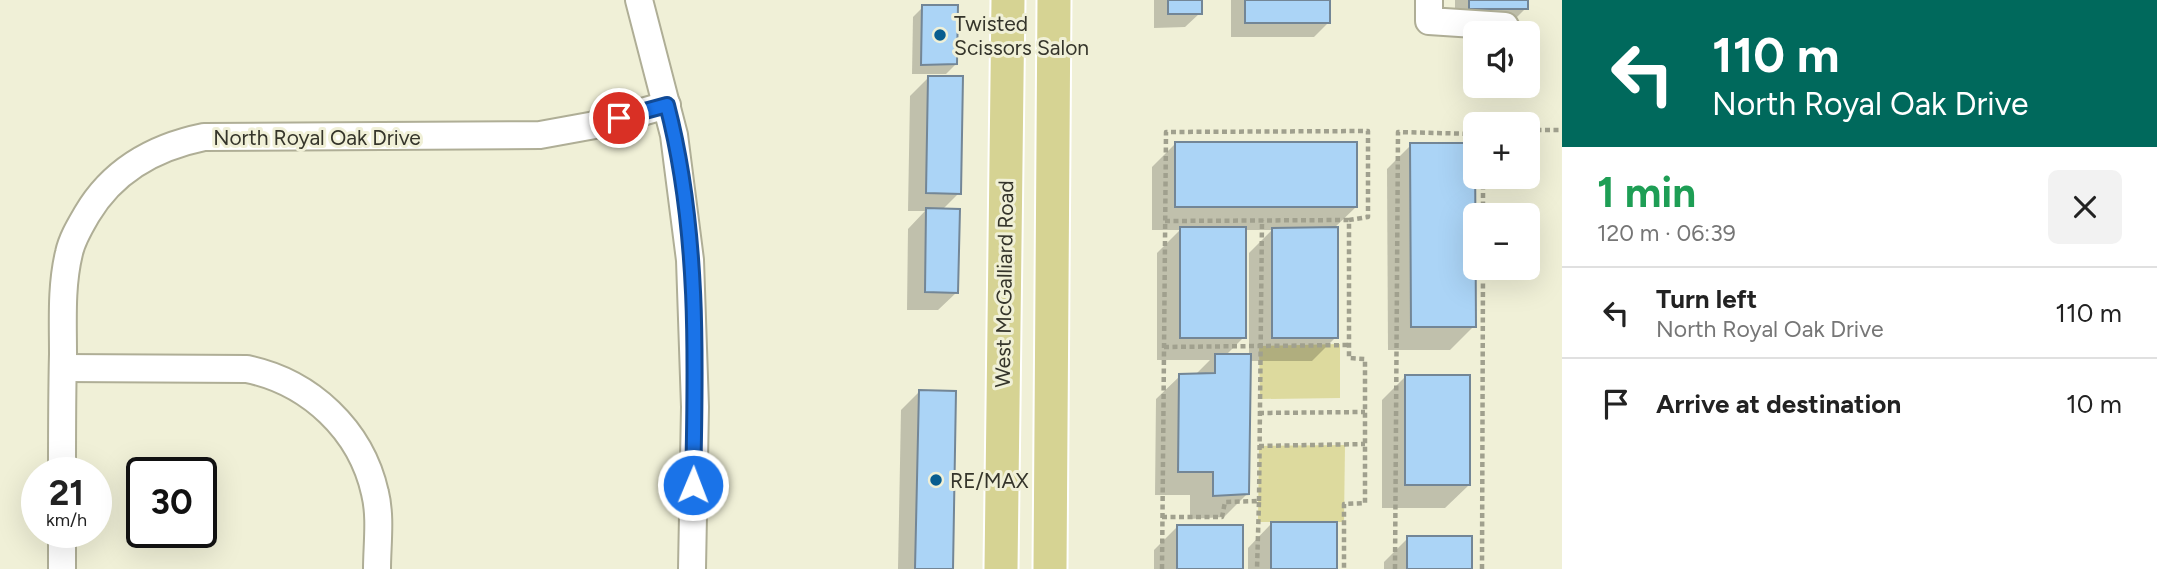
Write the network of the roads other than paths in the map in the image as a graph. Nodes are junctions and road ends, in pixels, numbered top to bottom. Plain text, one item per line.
1 (639, 0) edge
2 (1008, 0) edge
3 (1054, 0) edge
4 (1429, 0) edge
5 (1463, 23) edge
6 (667, 105) junction
7 (63, 368) junction
8 (62, 457) edge
9 (62, 548) edge
10 (62, 569) edge
11 (377, 569) edge
12 (692, 569) edge
13 (1001, 569) edge
14 (1049, 569) edge

1 - 6 street
2 - 13 main road, West McGalliard Road
3 - 14 main road
4 - 5 street
6 - 7 street, North Royal Oak Drive
6 - 12 street
7 - 8 street, North Royal Oak Drive
7 - 11 street
9 - 10 street

